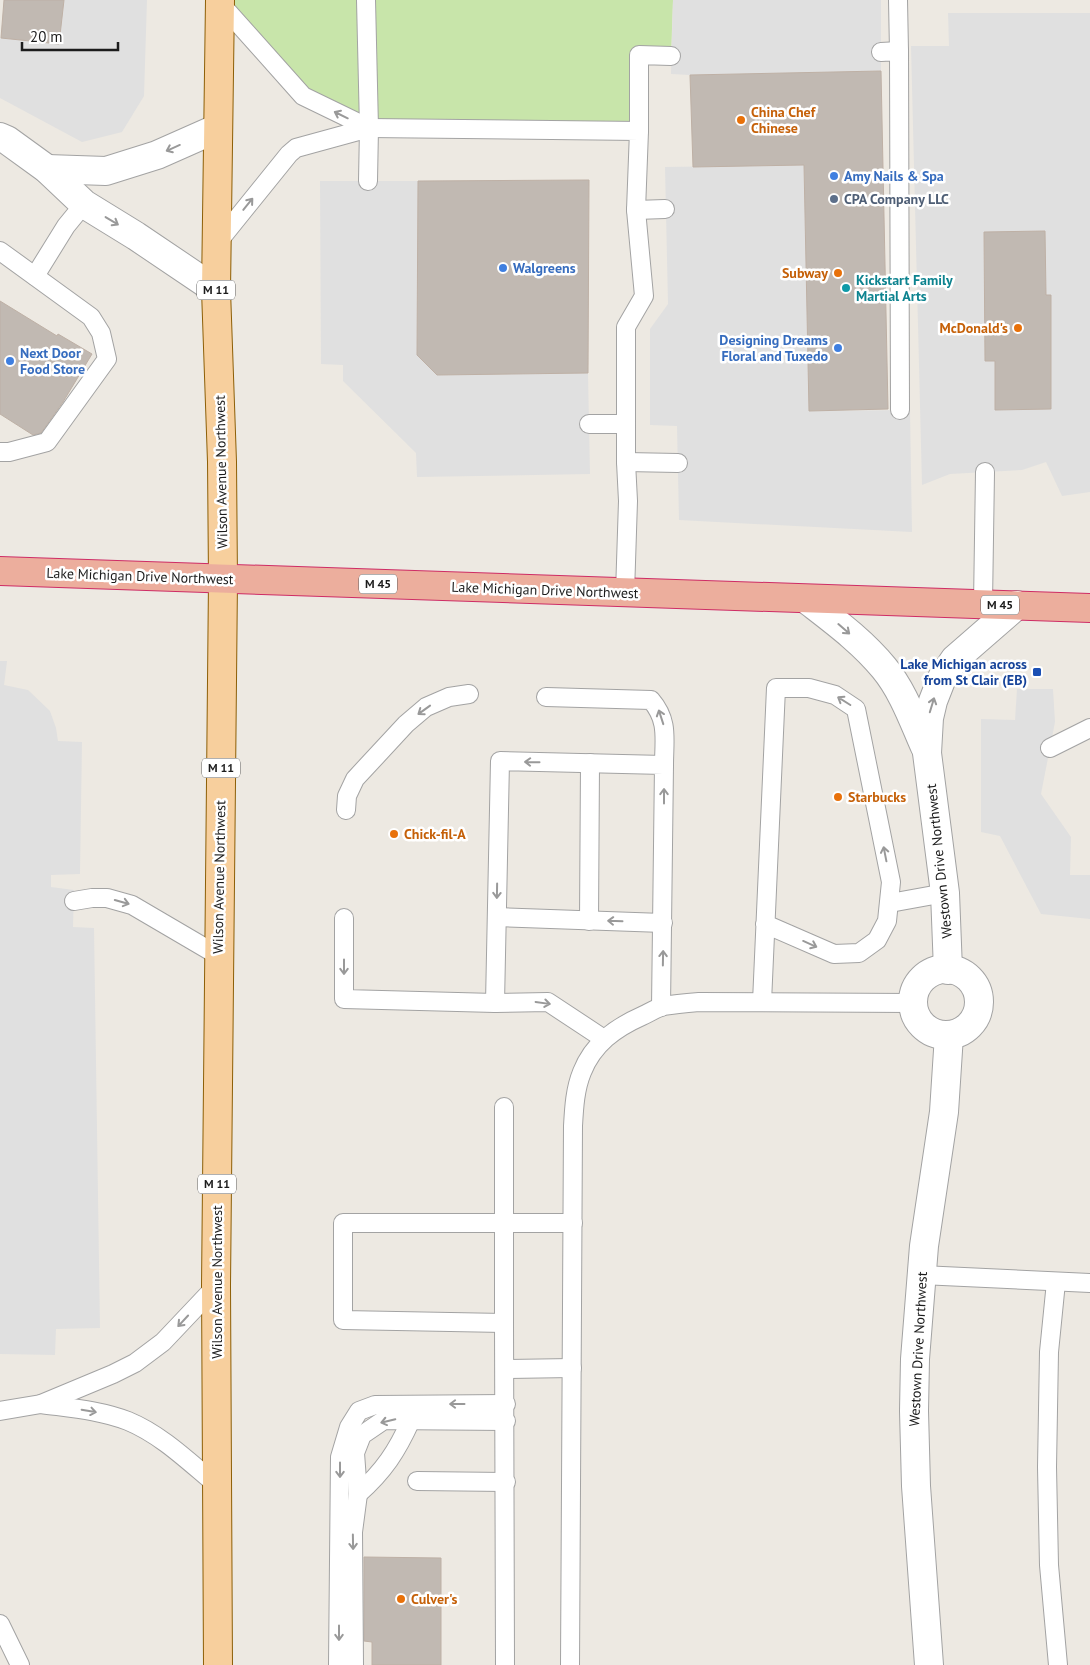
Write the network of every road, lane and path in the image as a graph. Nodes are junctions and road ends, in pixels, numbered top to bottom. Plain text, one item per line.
1 (366, 0) edge
2 (898, 0) edge
3 (220, 2) edge
4 (899, 51) junction
5 (881, 52) dead end
6 (671, 56) dead end
7 (218, 128) junction
8 (369, 128) junction
9 (639, 130) junction
10 (0, 137) edge
11 (47, 169) junction
12 (368, 181) dead end
13 (84, 204) junction
14 (665, 209) dead end
15 (636, 210) junction
16 (218, 242) junction
17 (0, 251) edge
18 (35, 276) junction
19 (216, 290) junction
20 (900, 410) dead end
21 (589, 424) dead end
22 (626, 424) junction
23 (0, 452) edge
24 (626, 462) junction
25 (678, 462) dead end
26 (985, 472) dead end
27 (0, 571) edge
28 (223, 580) junction
29 (625, 593) junction
30 (806, 599) junction
31 (983, 604) junction
32 (1016, 605) junction
33 (1090, 608) edge
34 (469, 694) dead end
35 (546, 697) dead end
36 (1090, 728) edge
37 (1050, 748) dead end
38 (927, 753) junction
39 (590, 763) junction
40 (664, 765) junction
41 (346, 810) dead end
42 (945, 893) junction
43 (74, 901) dead end
44 (890, 903) junction
45 (497, 917) junction
46 (344, 918) dead end
47 (589, 920) junction
48 (663, 923) junction
49 (765, 924) junction
50 (219, 956) junction
51 (948, 970) junction
52 (495, 1002) junction
53 (762, 1002) junction
54 (913, 1003) junction
55 (662, 1007) junction
56 (949, 1035) junction
57 (604, 1039) junction
58 (504, 1107) dead end
59 (504, 1222) junction
60 (573, 1223) junction
61 (921, 1275) junction
62 (1056, 1282) junction
63 (1090, 1283) edge
64 (216, 1286) junction
65 (504, 1323) junction
66 (572, 1368) junction
67 (505, 1369) junction
68 (41, 1404) junction
69 (0, 1411) edge
70 (506, 1413) junction
71 (410, 1420) junction
72 (417, 1481) dead end
73 (506, 1482) junction
74 (218, 1486) junction
75 (358, 1494) junction
76 (0, 1624) edge
77 (20, 1665) edge
78 (218, 1665) edge
79 (338, 1665) edge
80 (354, 1665) edge
81 (505, 1665) edge
82 (570, 1665) edge
83 (929, 1665) edge
84 (1058, 1665) edge

1 - 8 lane
2 - 4 lane
3 - 7 main road, Wilson Avenue Northwest / M 11
8 -> 3 lane
4 - 5 lane
4 - 20 lane
6 - 9 lane
7 -> 11 street
7 - 16 main road, Wilson Avenue Northwest / M 11
8 - 9 lane
8 - 12 lane
16 -> 8 lane
9 - 15 lane
10 - 11 street
11 - 13 street
13 - 18 lane
13 -> 19 street
14 - 15 lane
15 - 22 lane
16 - 19 main road, Wilson Avenue Northwest / M 11
17 - 18 lane
18 - 23 lane
19 - 28 main road, Wilson Avenue Northwest / M 11
21 - 22 lane
22 - 24 lane
24 - 25 lane
24 - 29 lane
26 - 31 lane
27 - 28 highway, Lake Michigan Drive Northwest / M 45
28 - 29 highway, Lake Michigan Drive Northwest / M 45
28 - 50 main road, Wilson Avenue Northwest / M 11
29 - 30 highway, Lake Michigan Drive Northwest / M 45
30 - 31 highway, Lake Michigan Drive Northwest / M 45
30 -> 38 street, Westown Drive Northwest
31 - 32 highway, Lake Michigan Drive Northwest / M 45
32 - 33 highway, Lake Michigan Drive Northwest / M 45
38 -> 32 street, Westown Drive Northwest
34 -> 41 lane
40 -> 35 lane
36 - 37 lane
38 - 42 street, Westown Drive Northwest
39 - 40 lane
39 -> 45 lane
39 - 47 lane
48 -> 40 lane
42 - 44 lane
42 - 51 street, Westown Drive Northwest
43 -> 50 lane
49 -> 44 lane
44 -> 49 lane
45 - 47 lane
45 - 52 lane
46 -> 52 lane
48 -> 47 lane
55 -> 48 lane
49 - 53 lane
50 - 64 main road, Wilson Avenue Northwest / M 11
51 - 54 street
51 - 56 street
52 -> 57 lane
53 - 54 lane
53 - 55 lane
54 - 56 street
55 - 57 lane
56 - 61 street, Westown Drive Northwest
57 - 60 lane
58 - 59 lane
59 - 60 lane
59 - 65 lane
59 - 65 lane
60 - 66 lane
61 - 62 lane
61 - 83 street, Westown Drive Northwest
62 - 63 lane
62 - 84 lane
64 -> 68 lane
64 - 74 main road, Wilson Avenue Northwest / M 11
65 - 67 lane
66 - 67 lane
66 - 82 lane
67 - 70 lane
68 - 69 lane
68 -> 74 lane
70 - 71 lane
70 - 73 lane
70 -> 79 lane
71 - 75 lane
71 -> 75 lane
72 - 73 lane
73 - 81 lane
74 - 78 main road, Wilson Avenue Northwest / M 11
75 -> 80 lane
76 - 77 lane

